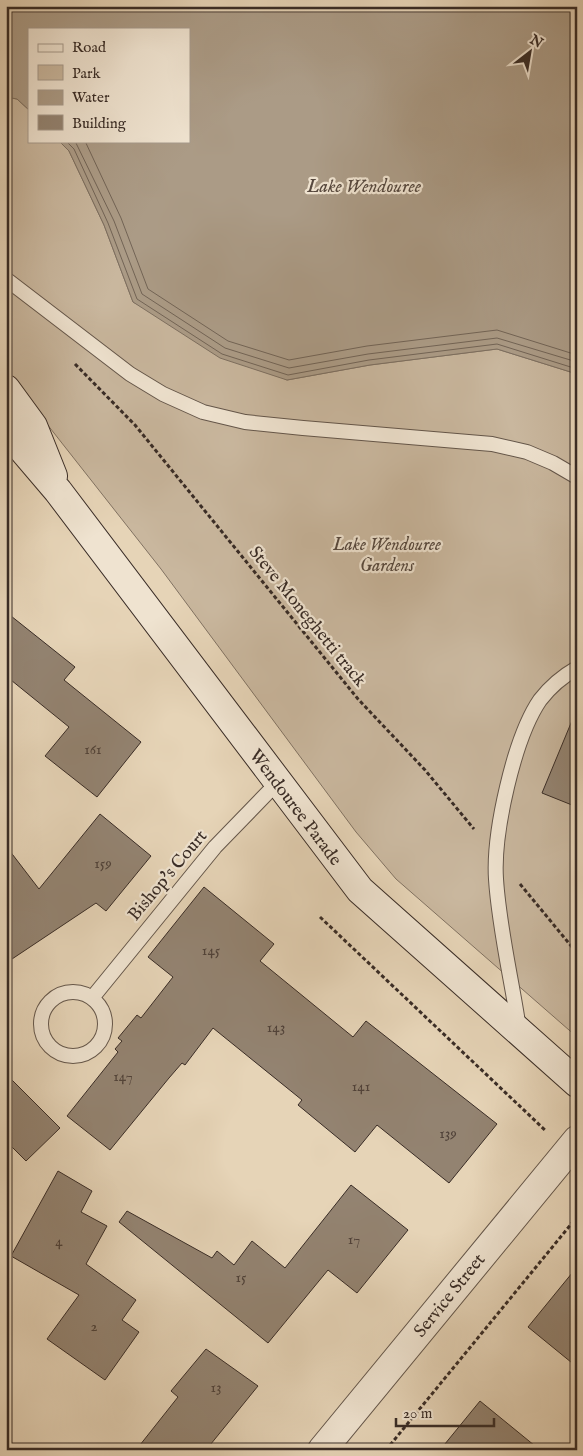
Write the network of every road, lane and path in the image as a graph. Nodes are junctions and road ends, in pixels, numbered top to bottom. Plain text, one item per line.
1 (6, 279) edge
2 (71, 361) dead end
3 (6, 389) edge
4 (6, 430) edge
5 (577, 477) edge
6 (58, 491) junction
7 (577, 668) edge
8 (278, 782) junction
9 (496, 856) junction
10 (320, 917) dead end
11 (577, 953) edge
12 (92, 998) junction
13 (520, 1035) junction
14 (577, 1084) edge
15 (572, 1145) edge
16 (577, 1217) edge
17 (322, 1450) edge
18 (386, 1450) edge

1 - 5 lane
2 - 9 path, Steve Moneghetti track
3 - 6 street, Wendouree Parade
4 - 6 street, Wendouree Parade
6 - 8 street, Wendouree Parade
7 - 9 lane
8 - 12 lane, Bishop's Court
8 - 13 street, Wendouree Parade
9 - 11 path, Steve Moneghetti track
9 - 13 lane
10 - 15 path
12 - 12 lane
13 - 14 street, Wendouree Parade
15 - 17 street, Service Street
16 - 18 path

